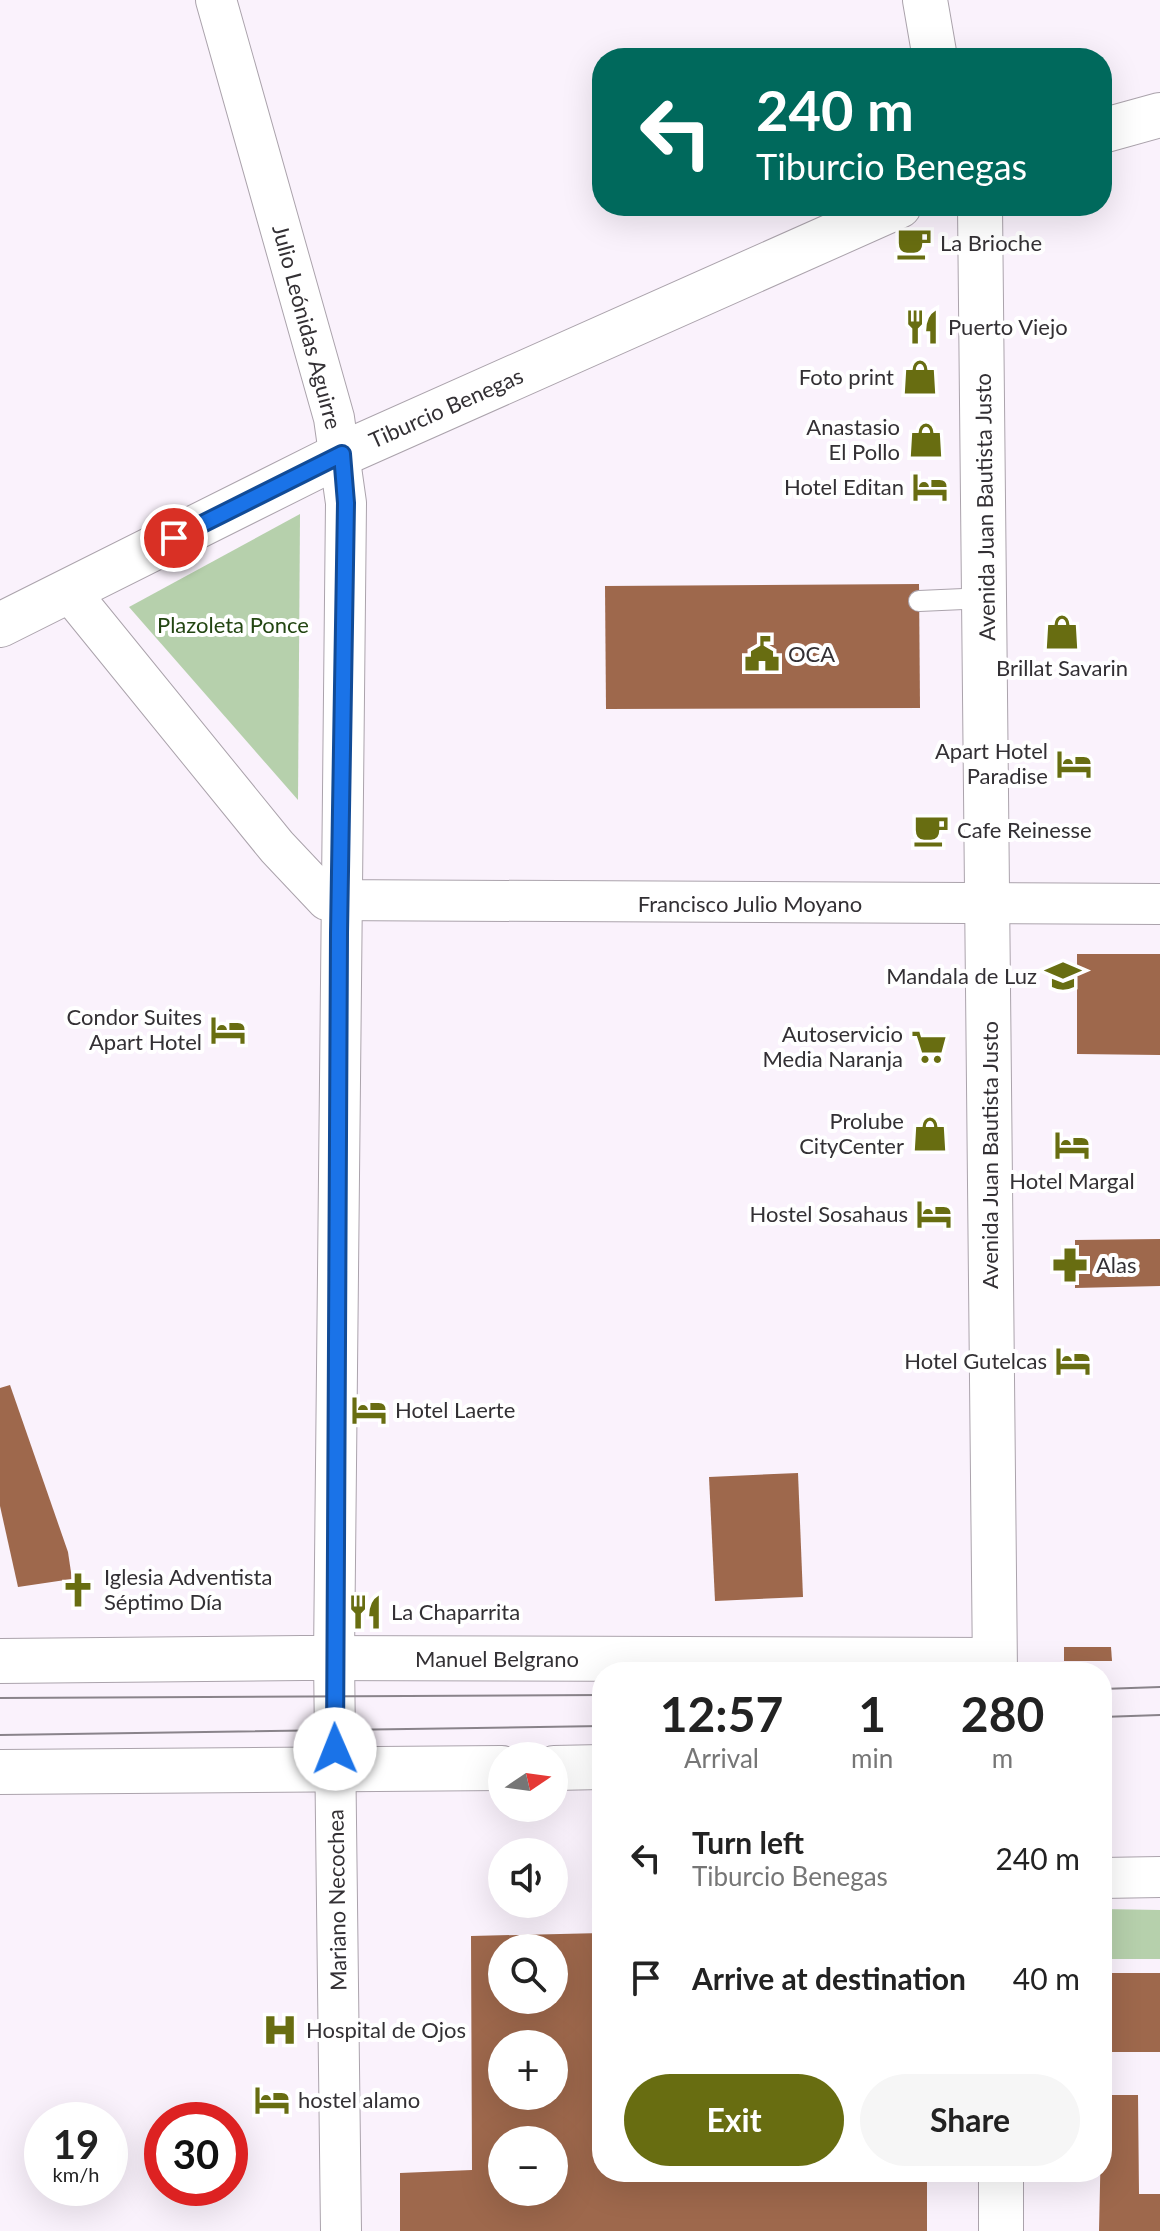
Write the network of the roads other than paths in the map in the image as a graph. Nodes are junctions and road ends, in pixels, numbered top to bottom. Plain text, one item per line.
1 (216, 0) edge
2 (925, 0) edge
3 (933, 48) edge
4 (1160, 115) edge
5 (1112, 128) edge
6 (877, 216) edge
7 (980, 216) edge
8 (342, 454) junction
9 (69, 591) junction
10 (986, 598) junction
11 (919, 601) dead end
12 (0, 625) edge
13 (340, 901) junction
14 (1160, 904) edge
15 (988, 905) junction
16 (334, 1658) junction
17 (0, 1661) edge
18 (664, 1662) edge
19 (994, 1662) edge
20 (335, 1712) joint
21 (592, 1767) edge
22 (488, 1768) edge
23 (568, 1768) edge
24 (335, 1769) junction
25 (0, 1772) edge
26 (1160, 1877) edge
27 (1112, 1878) edge
28 (1001, 2182) edge
29 (341, 2231) edge
30 (1001, 2231) edge

1 - 8 street, Julio Leónidas Aguirre
2 - 3 street
4 - 5 street
6 - 8 street, Tiburcio Benegas
7 - 10 street, Avenida Juan Bautista Justo
8 - 9 street, Tiburcio Benegas
8 - 13 street, Julio Leónidas Aguirre
9 - 12 street, Tiburcio Benegas
9 - 13 street
10 - 11 lane
10 - 15 street, Avenida Juan Bautista Justo
13 - 15 street, Francisco Julio Moyano
13 - 16 street, Julio Leónidas Aguirre
14 - 15 street, Francisco Julio Moyano
15 - 19 street, Avenida Juan Bautista Justo
16 - 17 street, Manuel Belgrano
16 - 18 street, Manuel Belgrano
16 - 20 street, Julio Leónidas Aguirre
20 - 24 street, Mariano Necochea
21 - 23 street
22 - 24 street
24 - 25 street
24 - 29 street, Mariano Necochea
26 - 27 street
28 - 30 street

